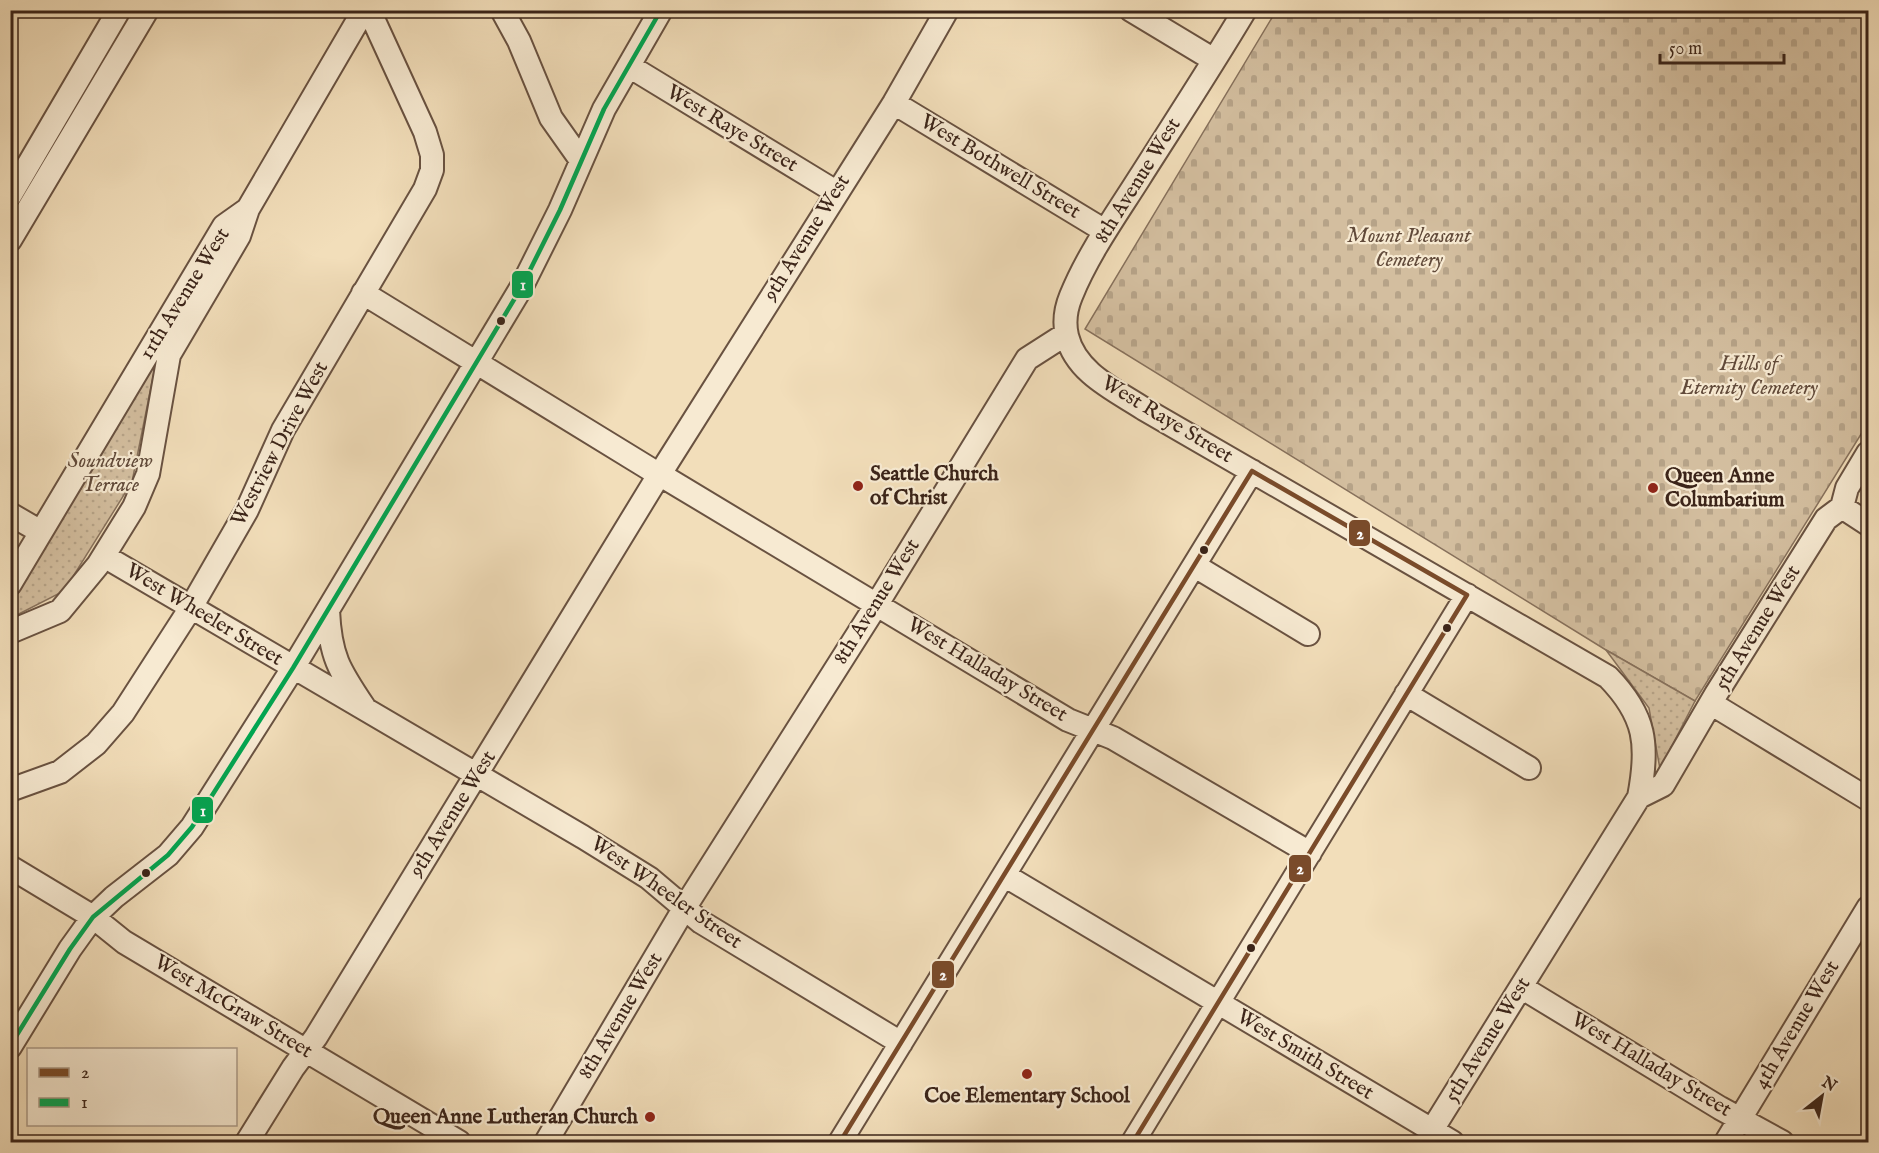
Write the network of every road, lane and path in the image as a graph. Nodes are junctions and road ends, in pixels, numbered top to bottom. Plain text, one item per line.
1 (119, 10) edge
2 (147, 10) edge
3 (367, 10) edge
4 (502, 10) edge
5 (661, 10) edge
6 (947, 10) edge
7 (1131, 10) edge
8 (1245, 10) edge
9 (1214, 60) junction
10 (629, 66) junction
11 (894, 103) junction
12 (56, 140) junction
13 (580, 159) junction
14 (836, 192) junction
15 (10, 196) edge
16 (248, 208) junction
17 (1105, 231) junction
18 (10, 240) edge
19 (363, 293) junction
20 (1066, 334) junction
21 (476, 363) junction
22 (1869, 453) edge
23 (1252, 471) junction
24 (660, 474) junction
25 (1842, 507) junction
26 (10, 514) edge
27 (1869, 524) edge
28 (41, 532) junction
29 (104, 556) junction
30 (1195, 566) junction
31 (10, 584) edge
32 (1467, 595) junction
33 (877, 604) junction
34 (190, 609) junction
35 (328, 610) junction
36 (10, 632) edge
37 (1308, 634) dead end
38 (293, 668) junction
39 (1406, 694) junction
40 (1624, 694) joint
41 (1712, 704) junction
42 (366, 711) junction
43 (1093, 729) junction
44 (1529, 768) dead end
45 (477, 775) junction
46 (10, 790) edge
47 (1639, 797) junction
48 (1869, 799) edge
49 (1310, 853) junction
50 (10, 867) edge
51 (1004, 875) junction
52 (10, 879) edge
53 (685, 907) junction
54 (1869, 908) edge
55 (93, 917) junction
56 (1521, 987) junction
57 (1218, 1003) junction
58 (901, 1043) junction
59 (10, 1047) edge
60 (306, 1051) junction
61 (1741, 1118) junction
62 (1431, 1136) edge
63 (247, 1143) edge
64 (459, 1143) edge
65 (546, 1143) edge
66 (840, 1143) edge
67 (1133, 1143) edge
68 (1452, 1143) edge
69 (1726, 1143) edge
70 (1782, 1143) edge

1 - 12 street
2 - 12 street
3 - 16 street, 11th Avenue West
3 - 19 street, Westview Drive West
4 - 13 street
5 - 10 street
6 - 11 street, 9th Avenue West
7 - 9 street
8 - 9 street, 8th Avenue West
9 - 17 street, 8th Avenue West
10 - 13 street
10 - 14 street, West Raye Street
11 - 14 street, 9th Avenue West
11 - 17 street, West Bothwell Street
12 - 15 street
12 - 18 street
13 - 21 street
14 - 24 street, 9th Avenue West
16 - 28 street, 11th Avenue West
16 - 29 street
17 - 20 street, 8th Avenue West
19 - 21 street, West Halladay Street
19 - 34 street, Westview Drive West
20 - 23 street, West Raye Street
20 - 33 street, 8th Avenue West
21 - 24 street, West Halladay Street
21 - 35 street
22 - 25 street, 5th Avenue West
23 - 30 street
23 - 32 street, West Raye Street
24 - 33 street, West Halladay Street
24 - 45 street, 9th Avenue West
25 - 27 street
25 - 41 street, 5th Avenue West
26 - 28 street
28 - 31 street, 11th Avenue West
29 - 34 street, West Wheeler Street
29 - 36 street
30 - 37 street
30 - 43 street
32 - 39 street
32 - 40 street, West Raye Street
33 - 43 street, West Halladay Street
33 - 53 street, 8th Avenue West
34 - 38 street, West Wheeler Street
34 - 46 street, Westview Drive West
35 - 38 street
35 - 42 street, West Wheeler Street
38 - 42 street, West Wheeler Street
38 - 55 street
39 - 44 street
39 - 49 street
40 - 47 street, 5th Avenue West
41 - 47 street, 5th Avenue West
41 - 48 street
42 - 45 street, West Wheeler Street
43 - 49 street, West Halladay Street
43 - 51 street
45 - 53 street, West Wheeler Street
45 - 60 street, 9th Avenue West
47 - 56 street, 5th Avenue West
49 - 57 street
50 - 55 street, West McGraw Street
51 - 57 street, West Smith Street
51 - 58 street
52 - 55 street
53 - 58 street, West Wheeler Street
53 - 65 street, 8th Avenue West
54 - 61 street, 4th Avenue West
55 - 59 street
55 - 60 street, West McGraw Street
56 - 61 street, West Halladay Street
56 - 62 street, 5th Avenue West
57 - 62 street, West Smith Street
57 - 67 street
58 - 66 street
60 - 63 street, 9th Avenue West
60 - 64 street, West McGraw Street
61 - 69 street, 4th Avenue West
61 - 70 street, West Halladay Street
62 - 68 street, West Smith Street

